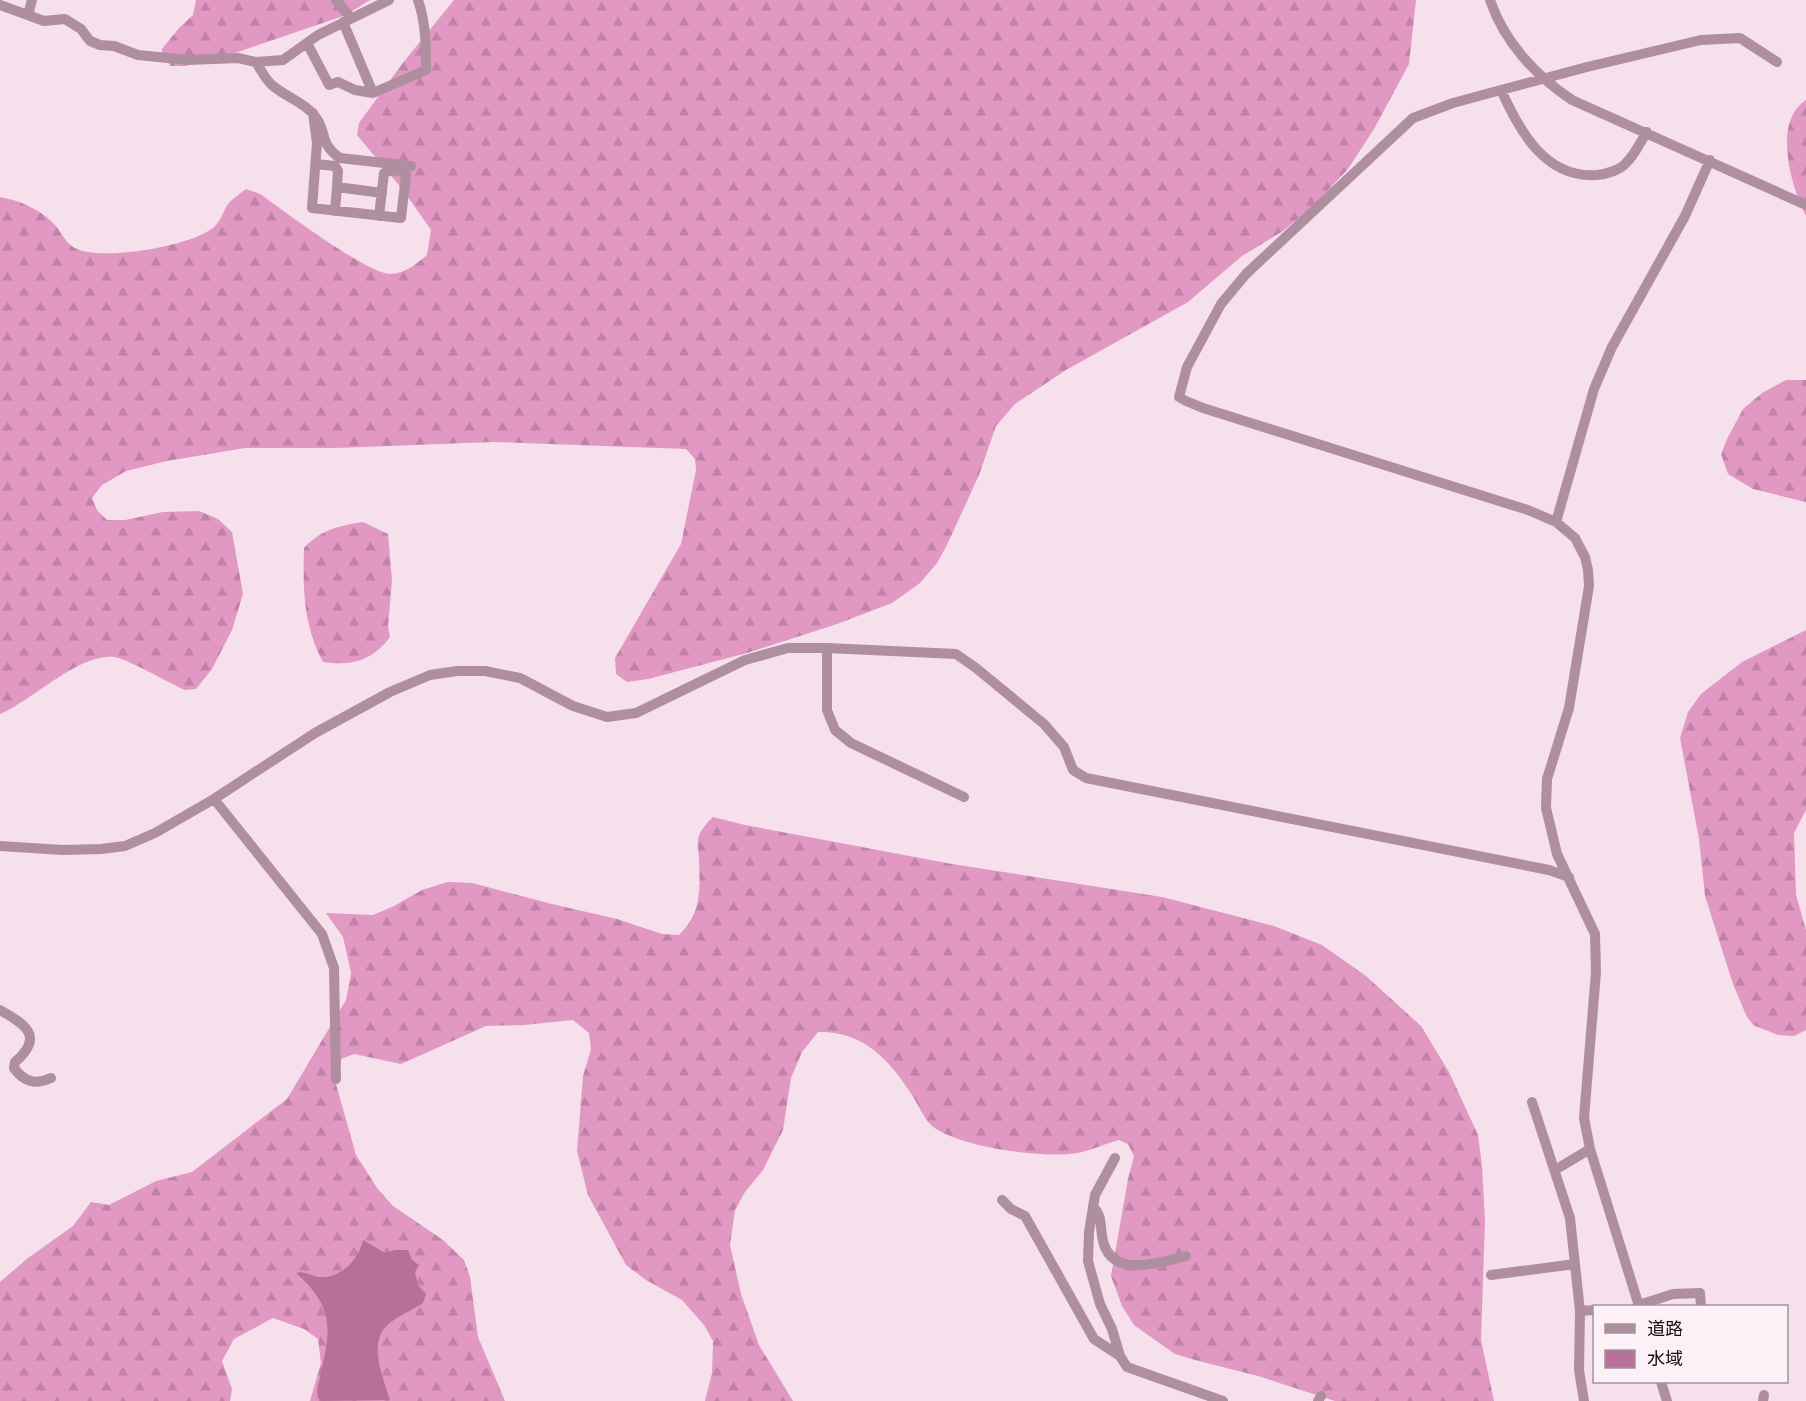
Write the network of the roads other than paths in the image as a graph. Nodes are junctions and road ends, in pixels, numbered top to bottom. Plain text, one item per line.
1 (32, 0) edge
2 (336, 0) edge
3 (389, 0) edge
4 (418, 0) edge
5 (1490, 0) edge
6 (0, 5) edge
7 (28, 15) junction
8 (347, 20) junction
9 (307, 43) junction
10 (256, 62) junction
11 (1777, 62) dead end
12 (1501, 90) junction
13 (374, 93) junction
14 (313, 113) junction
15 (1647, 132) junction
16 (1710, 160) junction
17 (316, 164) junction
18 (411, 166) dead end
19 (337, 187) junction
20 (382, 193) junction
21 (1806, 205) edge
22 (335, 210) junction
23 (379, 216) junction
24 (1556, 522) junction
25 (827, 648) junction
26 (964, 797) dead end
27 (214, 799) junction
28 (0, 846) edge
29 (1569, 878) junction
30 (0, 1010) edge
31 (51, 1078) dead end
32 (336, 1079) dead end
33 (1532, 1102) dead end
34 (1590, 1149) junction
35 (1115, 1158) dead end
36 (1555, 1170) junction
37 (1002, 1200) dead end
38 (1093, 1206) junction
39 (1186, 1256) dead end
40 (1575, 1264) junction
41 (1491, 1275) dead end
42 (1639, 1305) edge
43 (1642, 1305) edge
44 (1701, 1305) edge
45 (1593, 1310) edge
46 (1580, 1311) junction
47 (1120, 1356) junction
48 (1661, 1383) edge
49 (1223, 1401) edge
50 (1584, 1401) edge
51 (1667, 1401) edge

1 - 7 street
2 - 8 street
3 - 8 street
4 - 13 street
5 - 15 street
6 - 7 street
7 - 10 street
8 - 9 street
8 - 13 street
9 - 10 street
9 - 13 street
10 - 14 street
11 - 12 street
12 - 15 street
12 - 24 street
14 - 17 street
14 - 18 street
15 - 16 street
16 - 21 street
16 - 24 street
17 - 19 street
17 - 22 street
19 - 20 street
19 - 22 street
20 - 23 street
20 - 23 street
22 - 23 street
24 - 29 street
25 - 26 street
25 - 27 street
25 - 29 street
27 - 28 street
27 - 32 street
29 - 34 street
30 - 31 street
33 - 36 street
34 - 36 street
34 - 42 street
35 - 38 street
36 - 40 street
37 - 47 street
38 - 39 street
38 - 47 street
40 - 41 street
40 - 46 street
43 - 44 street
45 - 46 street
46 - 50 street
47 - 49 street
48 - 51 street

